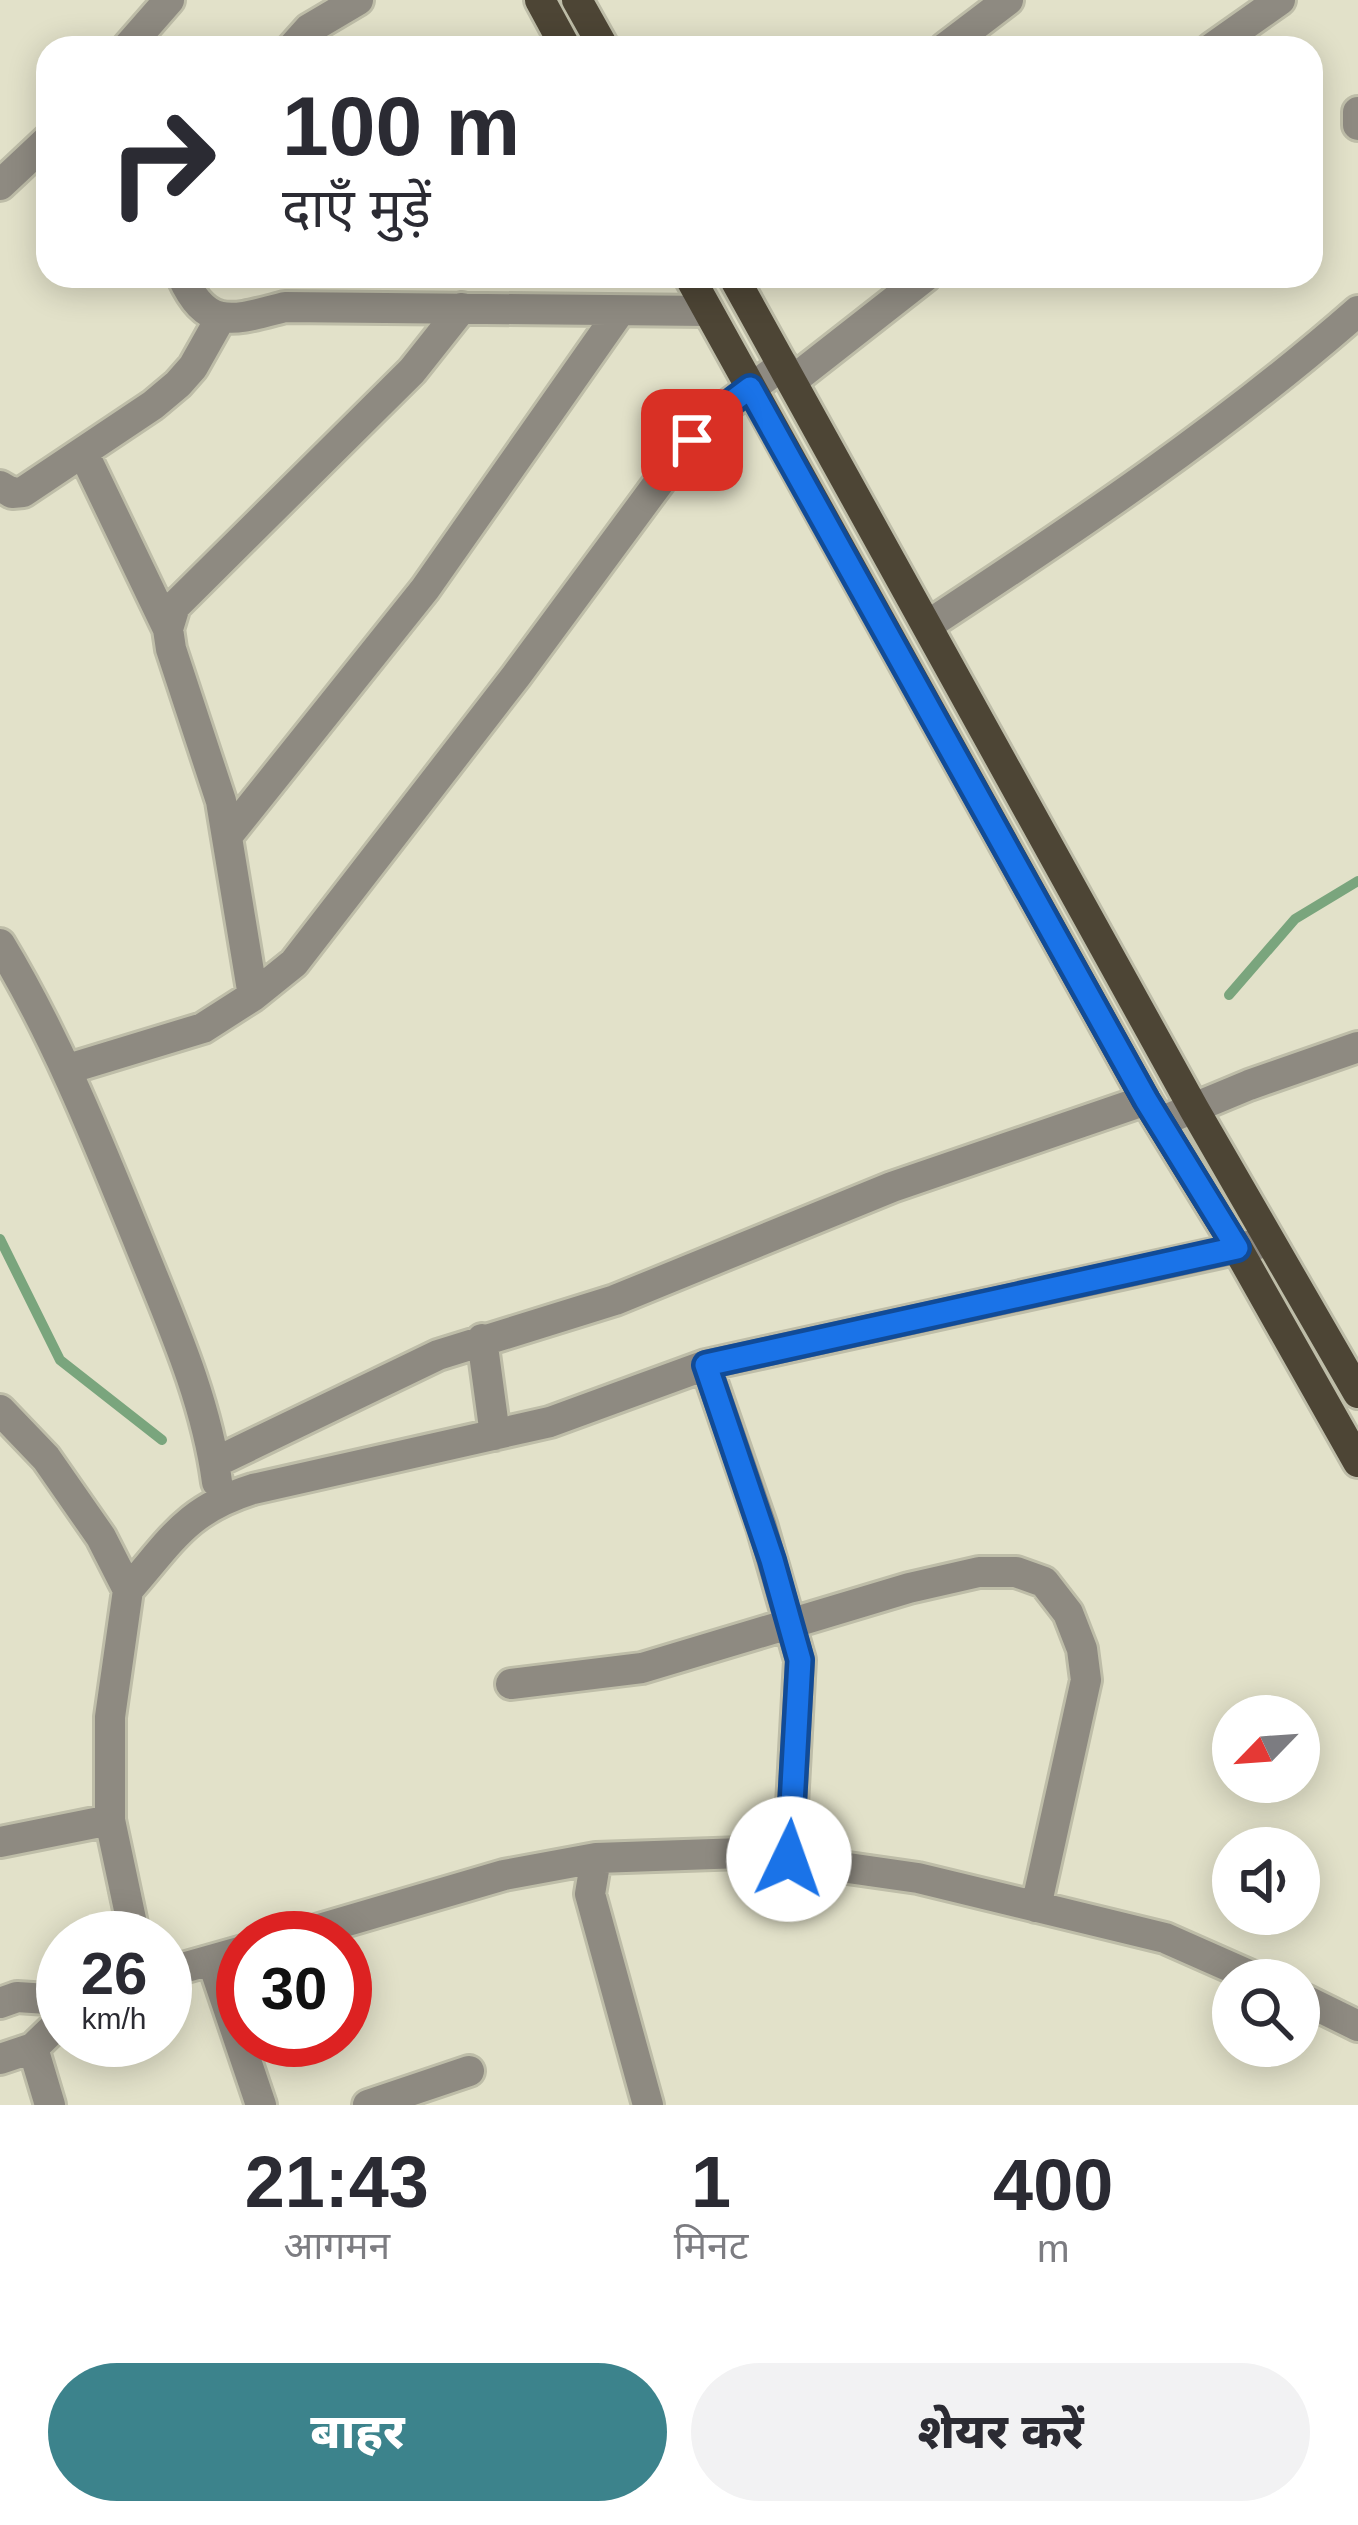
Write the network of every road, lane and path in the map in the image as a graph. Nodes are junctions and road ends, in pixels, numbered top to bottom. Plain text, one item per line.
1 (170, 0) edge
2 (358, 0) edge
3 (540, 0) edge
4 (577, 0) edge
5 (1008, 0) edge
6 (1280, 0) edge
7 (138, 36) edge
8 (302, 36) edge
9 (560, 36) edge
10 (597, 36) edge
11 (961, 36) edge
12 (1228, 36) edge
13 (1358, 112) edge
14 (1358, 124) edge
15 (36, 151) edge
16 (0, 185) edge
17 (189, 288) edge
18 (696, 288) edge
19 (741, 288) edge
20 (909, 288) edge
21 (462, 308) junction
22 (1358, 310) edge
23 (620, 311) junction
24 (708, 311) junction
25 (220, 319) junction
26 (788, 373) junction
27 (750, 388) junction
28 (83, 452) junction
29 (0, 486) edge
30 (928, 625) junction
31 (168, 628) junction
32 (229, 834) junction
33 (0, 944) edge
34 (254, 996) junction
35 (1358, 1047) edge
36 (68, 1069) junction
37 (1194, 1109) junction
38 (1153, 1111) junction
39 (1269, 1241) junction
40 (1237, 1248) junction
41 (482, 1339) junction
42 (1345, 1344) edge
43 (706, 1365) junction
44 (1358, 1393) edge
45 (0, 1410) edge
46 (495, 1435) junction
47 (1358, 1462) edge
48 (214, 1463) junction
49 (219, 1500) junction
50 (128, 1591) junction
51 (793, 1626) junction
52 (511, 1684) dead end
53 (110, 1820) junction
54 (0, 1842) edge
55 (596, 1858) junction
56 (789, 1859) junction
57 (1036, 1907) junction
58 (129, 1911) edge
59 (372, 1914) edge
60 (216, 1959) edge
61 (1212, 1959) edge
62 (212, 1960) junction
63 (192, 1966) edge
64 (36, 1998) edge
65 (0, 2003) edge
66 (1320, 2007) edge
67 (1358, 2026) edge
68 (36, 2045) edge
69 (33, 2048) junction
70 (0, 2059) edge
71 (469, 2071) dead end
72 (50, 2105) edge
73 (261, 2105) edge
74 (368, 2105) edge
75 (649, 2105) edge

1 - 7 street
2 - 8 street
3 - 9 main road
4 - 10 main road
5 - 11 street
6 - 12 street
13 - 14 street
15 - 16 street
17 - 25 street
18 - 24 main road
19 - 26 main road
20 - 26 street
21 - 23 street
21 - 25 street
21 - 31 street
22 - 30 street
23 - 24 street
23 - 32 street
24 - 27 main road
25 - 28 street
26 - 27 street
26 - 30 main road
27 - 34 street
27 - 38 main road
28 - 29 street
28 - 31 street
30 - 37 main road
31 - 32 street
32 - 34 street
33 - 36 street
34 - 36 street
35 - 37 street
36 - 48 street
37 - 38 street
37 - 39 main road
38 - 40 main road
38 - 41 street
39 - 40 street
39 - 42 main road
40 - 43 street
40 - 47 main road
41 - 46 street
41 - 48 street
42 - 44 main road
43 - 46 street
43 - 51 street
45 - 50 street
46 - 49 street
48 - 49 street
49 - 50 street
50 - 53 street
51 - 52 street
51 - 56 street
51 - 57 street
53 - 54 street
53 - 58 street
55 - 56 street
55 - 59 street
55 - 75 street
56 - 57 street
57 - 61 street
60 - 62 street
62 - 63 street
62 - 73 street
64 - 65 street
66 - 67 street
68 - 69 street
69 - 70 street
69 - 72 street
71 - 74 street

